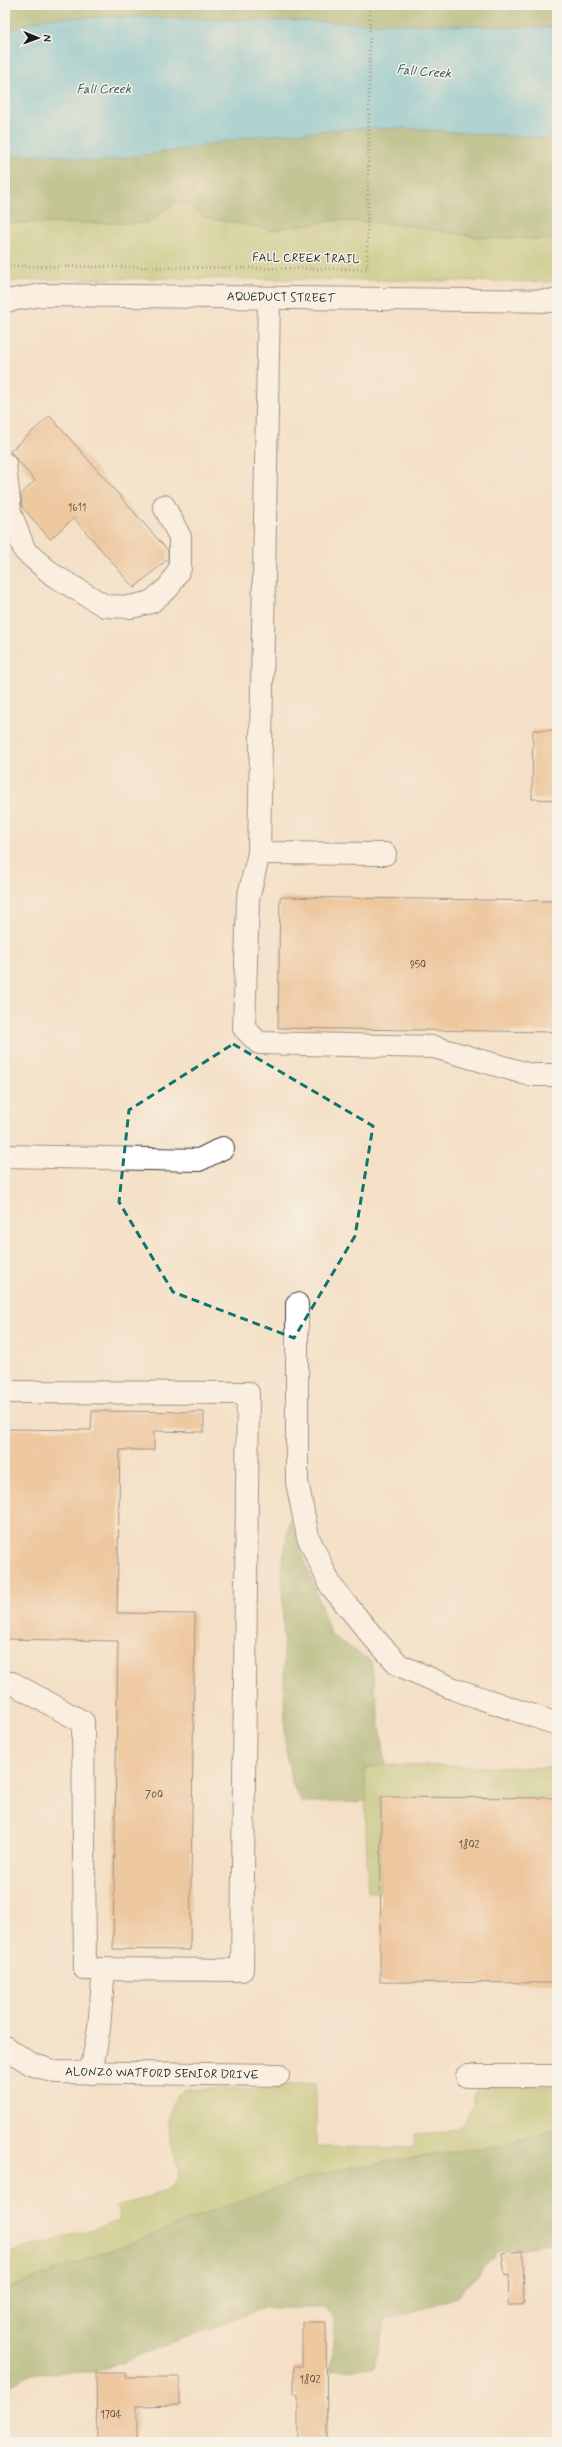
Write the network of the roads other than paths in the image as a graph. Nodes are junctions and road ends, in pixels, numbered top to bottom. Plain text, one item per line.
1 (269, 298) junction
2 (557, 301) edge
3 (5, 302) edge
4 (5, 464) edge
5 (164, 506) dead end
6 (14, 542) edge
7 (259, 853) junction
8 (385, 854) dead end
9 (557, 1075) edge
10 (223, 1148) dead end
11 (5, 1156) edge
12 (297, 1304) dead end
13 (5, 1392) edge
14 (5, 1683) edge
15 (557, 1724) edge
16 (104, 1969) junction
17 (5, 2047) edge
18 (91, 2073) junction
19 (278, 2075) dead end
20 (467, 2076) dead end
21 (557, 2076) edge

1 - 2 street, AQUEDUCT STREET
1 - 3 street, AQUEDUCT STREET
1 - 7 street
4 - 6 street
5 - 6 street
7 - 8 street
7 - 9 street
10 - 11 street
12 - 15 street
13 - 16 street
14 - 16 street
16 - 18 street
17 - 18 street, ALONZO WATFORD SENIOR DRIVE
18 - 19 street, ALONZO WATFORD SENIOR DRIVE
20 - 21 street

